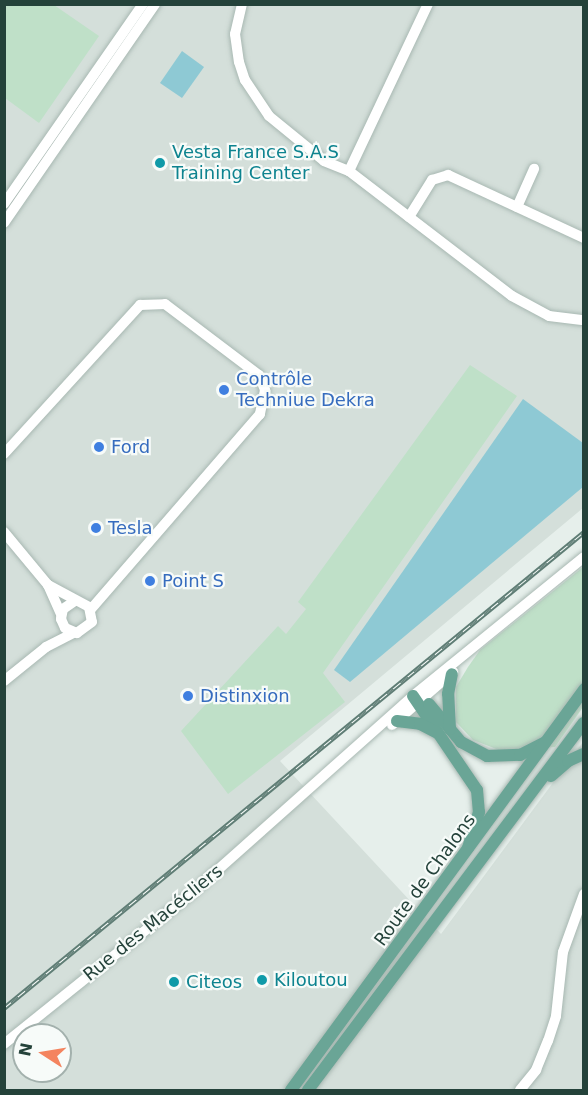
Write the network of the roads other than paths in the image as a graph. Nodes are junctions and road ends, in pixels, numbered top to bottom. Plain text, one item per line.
1 (143, 4) edge
2 (154, 4) edge
3 (242, 4) edge
4 (428, 4) edge
5 (534, 169) dead end
6 (349, 171) junction
7 (4, 204) edge
8 (517, 207) junction
9 (409, 217) junction
10 (4, 223) edge
11 (584, 238) edge
12 (584, 320) edge
13 (4, 454) edge
14 (4, 532) edge
15 (584, 557) edge
16 (48, 585) junction
17 (75, 602) junction
18 (90, 610) junction
19 (61, 614) junction
20 (73, 633) junction
21 (481, 639) junction
22 (452, 674) junction
23 (4, 681) edge
24 (584, 689) edge
25 (419, 698) junction
26 (397, 721) junction
27 (584, 723) edge
28 (446, 733) junction
29 (550, 738) junction
30 (584, 754) edge
31 (299, 800) junction
32 (522, 804) junction
33 (466, 856) junction
34 (584, 894) edge
35 (4, 1044) edge
36 (291, 1090) edge
37 (308, 1090) edge
38 (520, 1090) edge

1 - 7 street
2 - 10 street
3 - 6 street
4 - 6 street
5 - 8 street
6 - 9 street
8 - 9 street
8 - 11 street
9 - 12 street
13 - 18 street
14 - 16 street
15 - 21 street, Rue des Macécliers
16 - 17 street
16 - 19 street
17 - 18 street
17 - 19 street
18 - 20 street
19 - 20 street
20 - 23 street
21 - 22 street, Rue des Macécliers
21 - 25 street, Rue des Macécliers
22 - 25 street, Rue des Macécliers
22 - 28 main road
24 - 29 main road, Route de Chalons
25 - 26 street, Rue des Macécliers
25 - 28 main road
25 - 31 street, Rue des Macécliers
26 - 28 main road
26 - 31 street, Rue des Macécliers
27 - 32 main road, Route de Chalons
28 - 29 main road
28 - 33 main road
29 - 33 main road, Route de Chalons
30 - 32 main road
31 - 35 street, Rue des Macécliers
32 - 37 main road, Route de Chalons
33 - 36 main road, Route de Chalons
34 - 38 street

